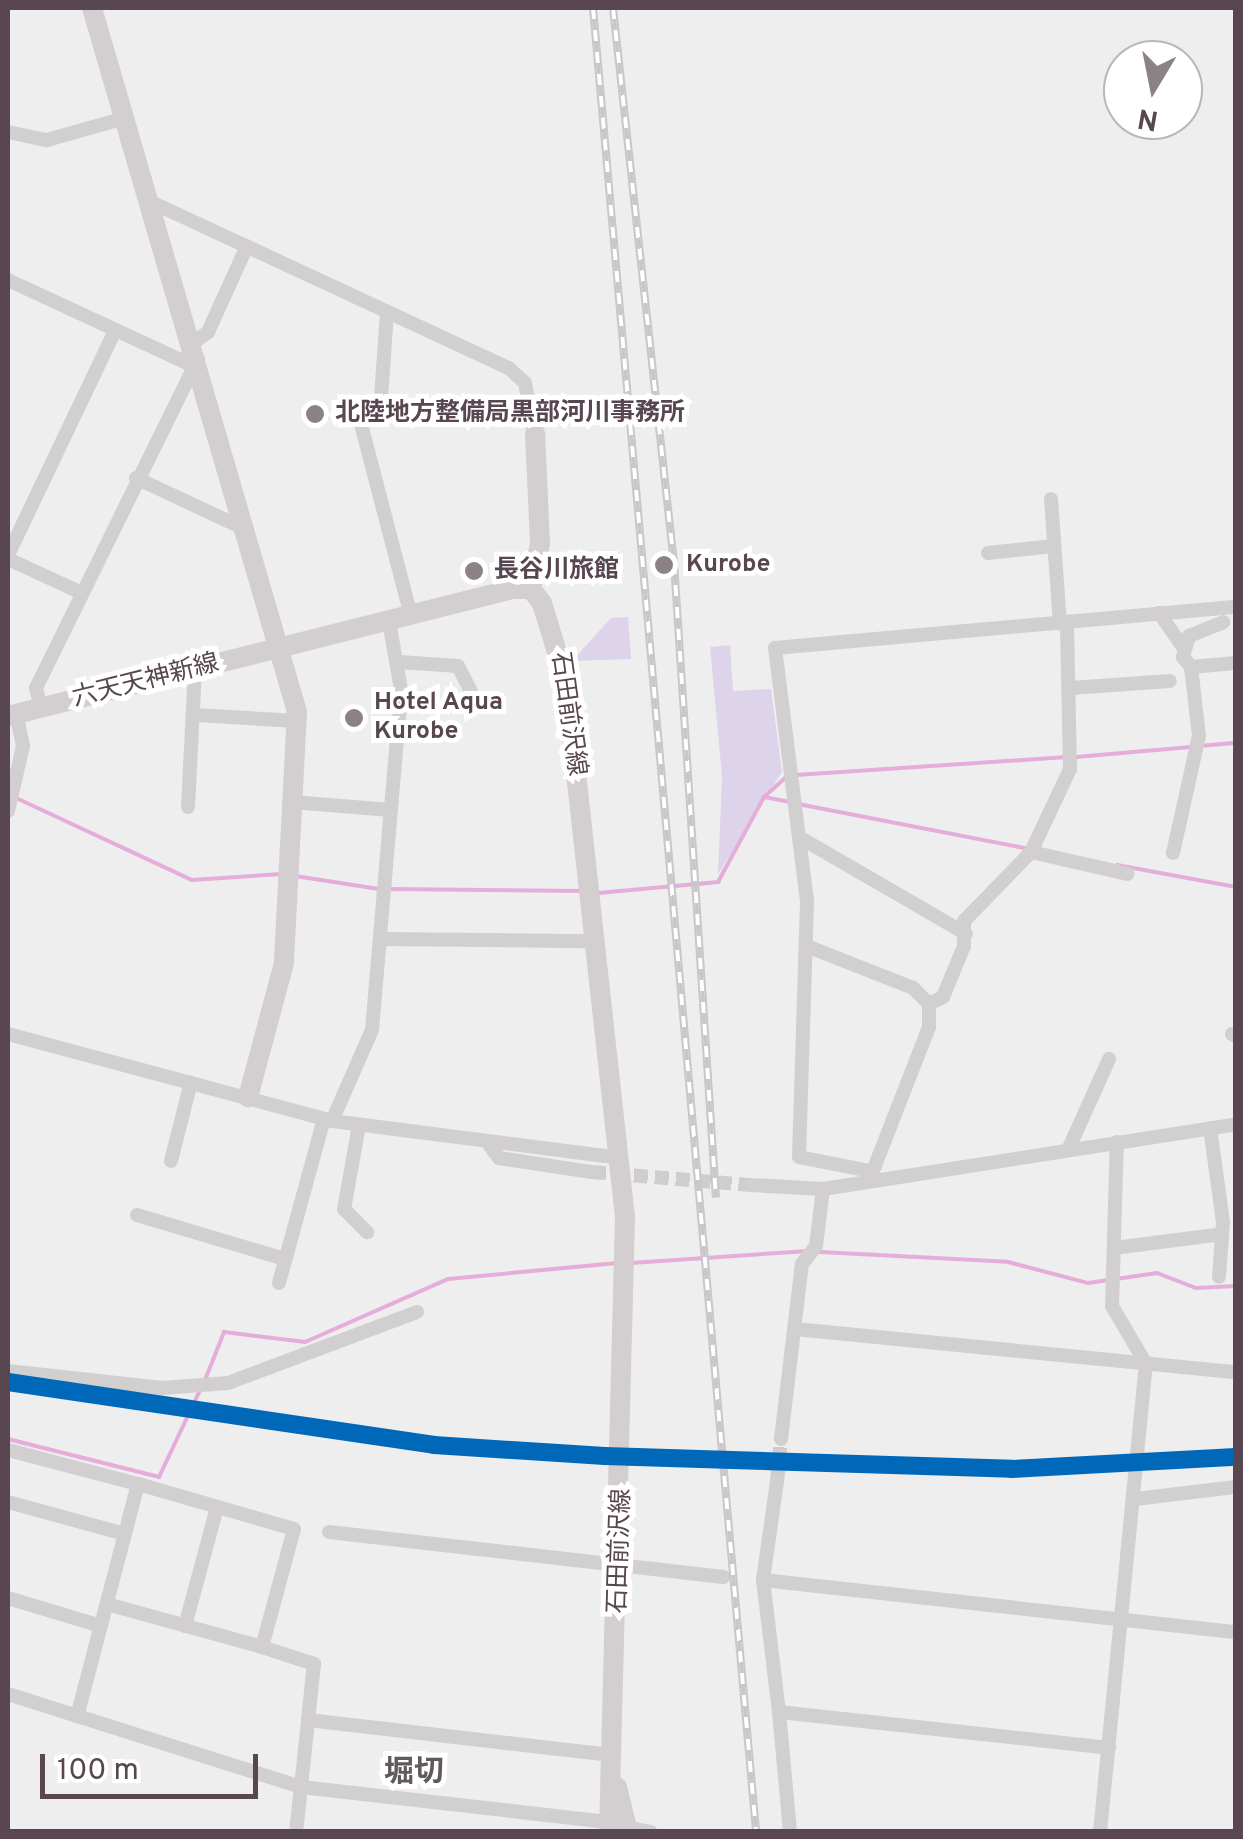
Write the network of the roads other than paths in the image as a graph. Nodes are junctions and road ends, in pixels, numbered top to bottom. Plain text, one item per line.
1 (92, 8) edge
2 (125, 118) junction
3 (8, 132) edge
4 (151, 202) junction
5 (247, 246) junction
6 (8, 280) edge
7 (388, 312) junction
8 (115, 332) junction
9 (193, 356) junction
10 (535, 432) joint
11 (136, 478) junction
12 (1051, 500) dead end
13 (250, 531) junction
14 (1054, 546) junction
15 (988, 553) dead end
16 (8, 557) edge
17 (532, 589) junction
18 (82, 593) junction
19 (1159, 613) junction
20 (1229, 615) edge
21 (411, 616) junction
22 (389, 621) junction
23 (1063, 624) junction
24 (284, 647) junction
25 (1183, 647) junction
26 (399, 662) junction
27 (1236, 663) edge
28 (1191, 668) junction
29 (195, 669) junction
30 (1170, 681) dead end
31 (1071, 688) junction
32 (471, 691) dead end
33 (41, 708) junction
34 (12, 715) edge
35 (196, 715) junction
36 (297, 721) junction
37 (292, 802) junction
38 (188, 807) dead end
39 (391, 810) junction
40 (8, 811) edge
41 (799, 837) junction
42 (1032, 852) junction
43 (1173, 853) dead end
44 (1128, 874) dead end
45 (967, 934) junction
46 (380, 940) junction
47 (588, 941) junction
48 (809, 947) junction
49 (929, 1004) junction
50 (8, 1034) edge
51 (1109, 1060) dead end
52 (191, 1082) junction
53 (248, 1097) junction
54 (328, 1120) junction
55 (1236, 1124) edge
56 (359, 1126) junction
57 (1210, 1128) junction
58 (1117, 1142) junction
59 (490, 1146) junction
60 (1068, 1150) junction
61 (619, 1158) junction
62 (170, 1161) dead end
63 (592, 1172) tunnel mouth
64 (870, 1176) junction
65 (752, 1185) tunnel mouth
66 (823, 1189) junction
67 (137, 1215) dead end
68 (367, 1232) dead end
69 (1216, 1235) junction
70 (1114, 1248) junction
71 (285, 1259) junction
72 (1219, 1277) dead end
73 (279, 1283) dead end
74 (417, 1312) dead end
75 (794, 1329) junction
76 (1146, 1364) junction
77 (8, 1371) edge
78 (1236, 1372) edge
79 (781, 1439) tunnel mouth
80 (8, 1450) edge
81 (776, 1482) tunnel mouth
82 (138, 1484) junction
83 (1236, 1487) edge
84 (1135, 1500) junction
85 (8, 1502) edge
86 (217, 1506) junction
87 (328, 1532) dead end
88 (125, 1534) junction
89 (621, 1566) junction
90 (723, 1578) dead end
91 (763, 1580) junction
92 (8, 1598) edge
93 (106, 1604) junction
94 (1122, 1620) junction
95 (101, 1626) junction
96 (185, 1626) junction
97 (1236, 1632) edge
98 (262, 1647) junction
99 (8, 1694) edge
100 (779, 1712) junction
101 (78, 1716) junction
102 (308, 1720) junction
103 (1108, 1748) junction
104 (611, 1760) junction
105 (301, 1787) junction
106 (619, 1828) edge
107 (296, 1832) edge
108 (651, 1832) edge
109 (790, 1832) edge
110 (1100, 1832) edge

1 - 2 main road
2 - 3 street
2 - 4 main road
4 - 5 street
4 - 9 main road
5 - 7 street
5 - 9 street
6 - 8 street
7 - 10 street
7 - 21 street
8 - 9 street
8 - 16 street
9 - 11 street
9 - 13 main road
10 - 17 main road
11 - 13 street
11 - 18 street
12 - 14 street
13 - 24 main road
14 - 15 street
14 - 23 street
16 - 18 street
17 - 21 main road
17 - 47 main road, 石田前沢線
18 - 33 street
19 - 20 street
19 - 23 street
19 - 25 street
20 - 25 street
21 - 22 main road
22 - 24 main road
22 - 26 street
23 - 31 street
23 - 41 street
24 - 29 main road, 六天天神新線
24 - 36 main road
25 - 28 street
26 - 32 street
26 - 39 street
27 - 28 street
28 - 43 street
29 - 33 main road, 六天天神新線
29 - 35 street
30 - 31 street
31 - 42 street
33 - 34 main road, 六天天神新線
34 - 40 street
35 - 36 street
35 - 38 street
36 - 37 main road
37 - 39 street
37 - 53 main road
39 - 46 street
41 - 45 street
41 - 48 street
42 - 44 street
42 - 45 street
45 - 49 street
46 - 47 street
46 - 54 street
47 - 61 main road, 石田前沢線
48 - 49 street
48 - 64 street
49 - 64 street
50 - 52 street
51 - 60 street
52 - 53 street
52 - 62 street
53 - 54 street
54 - 56 street
54 - 71 street
55 - 57 street
56 - 59 street
56 - 68 street
57 - 58 street
57 - 69 street
58 - 60 street
58 - 70 street
59 - 61 street
59 - 63 street
60 - 64 street
61 - 89 main road, 石田前沢線
64 - 66 street
65 - 66 street
66 - 75 street
67 - 71 street
69 - 70 street
69 - 72 street
70 - 76 street
71 - 73 street
74 - 77 street
75 - 76 street
75 - 79 street
76 - 78 street
76 - 84 street
80 - 82 street
81 - 91 street
82 - 86 street
82 - 88 street
83 - 84 street
84 - 94 street
85 - 88 street
86 - 96 street
86 - 98 street
87 - 89 street
88 - 93 street
89 - 90 street
89 - 104 main road, 石田前沢線
91 - 94 street
91 - 100 street
92 - 95 street
93 - 95 street
93 - 96 street
94 - 97 street
94 - 103 street
95 - 101 street
96 - 98 street
98 - 102 street
99 - 101 street
100 - 103 street
100 - 109 street
101 - 105 street
102 - 104 street
102 - 105 street
103 - 110 street
104 - 106 main road, 石田前沢線
105 - 106 street
105 - 107 street
106 - 108 street

